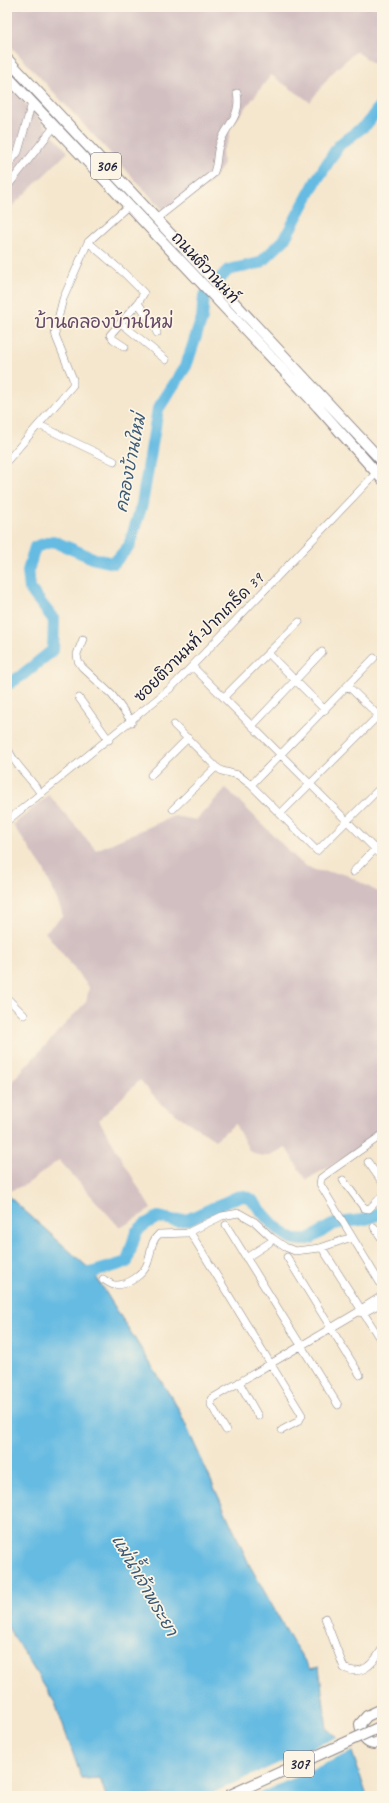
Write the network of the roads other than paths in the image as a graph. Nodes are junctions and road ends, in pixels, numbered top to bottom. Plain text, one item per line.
1 (7, 59) edge
2 (7, 76) edge
3 (237, 93) dead end
4 (32, 103) junction
5 (54, 127) junction
6 (9, 164) edge
7 (21, 170) junction
8 (7, 187) edge
9 (128, 206) junction
10 (156, 219) junction
11 (88, 242) junction
12 (201, 276) junction
13 (138, 303) junction
14 (227, 303) junction
15 (121, 323) junction
16 (157, 333) dead end
17 (125, 347) dead end
18 (166, 360) dead end
19 (39, 425) junction
20 (7, 461) edge
21 (114, 461) dead end
22 (382, 461) edge
23 (380, 473) edge
24 (299, 622) dead end
25 (83, 639) dead end
26 (322, 652) dead end
27 (268, 653) junction
28 (374, 658) dead end
29 (193, 666) junction
30 (296, 681) junction
31 (348, 686) junction
32 (224, 697) junction
33 (80, 698) dead end
34 (325, 710) junction
35 (380, 718) edge
36 (132, 722) junction
37 (174, 725) dead end
38 (253, 725) junction
39 (188, 738) junction
40 (110, 740) junction
41 (7, 746) edge
42 (282, 754) junction
43 (216, 767) junction
44 (151, 775) dead end
45 (310, 784) junction
46 (251, 785) junction
47 (382, 786) edge
48 (41, 794) junction
49 (173, 809) dead end
50 (280, 814) junction
51 (7, 821) edge
52 (347, 822) junction
53 (382, 842) edge
54 (375, 849) junction
55 (382, 856) edge
56 (353, 872) dead end
57 (7, 998) edge
58 (24, 1015) dead end
59 (382, 1135) edge
60 (368, 1162) dead end
61 (343, 1180) dead end
62 (382, 1182) edge
63 (382, 1196) edge
64 (226, 1225) dead end
65 (374, 1227) dead end
66 (190, 1232) junction
67 (351, 1235) junction
68 (382, 1239) edge
69 (269, 1243) dead end
70 (322, 1248) junction
71 (286, 1257) dead end
72 (246, 1258) junction
73 (379, 1274) edge
74 (103, 1279) dead end
75 (382, 1286) edge
76 (382, 1296) edge
77 (382, 1303) edge
78 (361, 1311) junction
79 (331, 1327) junction
80 (382, 1342) edge
81 (300, 1346) junction
82 (270, 1364) junction
83 (360, 1375) dead end
84 (238, 1382) junction
85 (338, 1405) dead end
86 (258, 1416) dead end
87 (226, 1430) dead end
88 (282, 1430) dead end
89 (324, 1618) dead end
90 (382, 1649) edge
91 (382, 1709) edge
92 (382, 1726) edge
93 (382, 1740) edge
94 (228, 1796) edge

1 - 10 main road, ถนนติวานนท์ / 306
2 - 4 main road, ถนนติวานนท์ / 306
3 - 10 street
4 - 5 main road, ถนนติวานนท์ / 306
4 - 6 street
5 - 7 street
5 - 9 main road, ถนนติวานนท์ / 306
6 - 7 street
7 - 8 street
9 - 11 street
9 - 12 main road, ถนนติวานนท์ / 306
10 - 12 main road, ถนนติวานนท์ / 306
11 - 13 street
11 - 19 street
12 - 14 main road, ถนนติวานนท์ / 306
13 - 15 street
13 - 16 street
14 - 22 main road, ถนนติวานนท์ / 306
14 - 23 main road, ถนนติวานนท์ / 306
15 - 17 street
15 - 18 street
19 - 20 street
19 - 21 street
23 - 29 street, ซอยติวานนท์-ปากเกร็ด 39
24 - 27 street
25 - 36 street
26 - 30 street
27 - 30 street
27 - 32 street
28 - 31 street
29 - 32 street
29 - 36 street, ซอยติวานนท์-ปากเกร็ด 39
30 - 34 street
30 - 38 street
31 - 34 street
31 - 35 street
32 - 38 street
33 - 40 street
34 - 42 street
35 - 45 street
36 - 40 street, ซอยติวานนท์-ปากเกร็ด 39
37 - 39 street
38 - 42 street
39 - 43 street
39 - 44 street
40 - 48 street, ซอยติวานนท์-ปากเกร็ด 39
41 - 48 street
42 - 45 street
42 - 46 street
43 - 46 street
43 - 49 street
45 - 50 street
45 - 52 street
46 - 50 street
47 - 52 street
48 - 51 street, ซอยติวานนท์-ปากเกร็ด 39
50 - 52 street
52 - 54 street
53 - 54 street
54 - 55 street
54 - 56 street
57 - 58 street
59 - 67 street
60 - 62 street
61 - 63 street
64 - 72 street
65 - 68 street
66 - 70 street
66 - 74 street
66 - 82 street
67 - 70 street
67 - 73 street
69 - 72 street
70 - 78 street
71 - 79 street
72 - 81 street
73 - 75 street
76 - 78 street
77 - 78 street
78 - 79 street
78 - 80 street
79 - 81 street
79 - 83 street
81 - 82 street
81 - 85 street
82 - 84 street
82 - 88 street
84 - 86 street
84 - 87 street
89 - 90 street
91 - 93 main road
92 - 94 main road, 307, bridge

